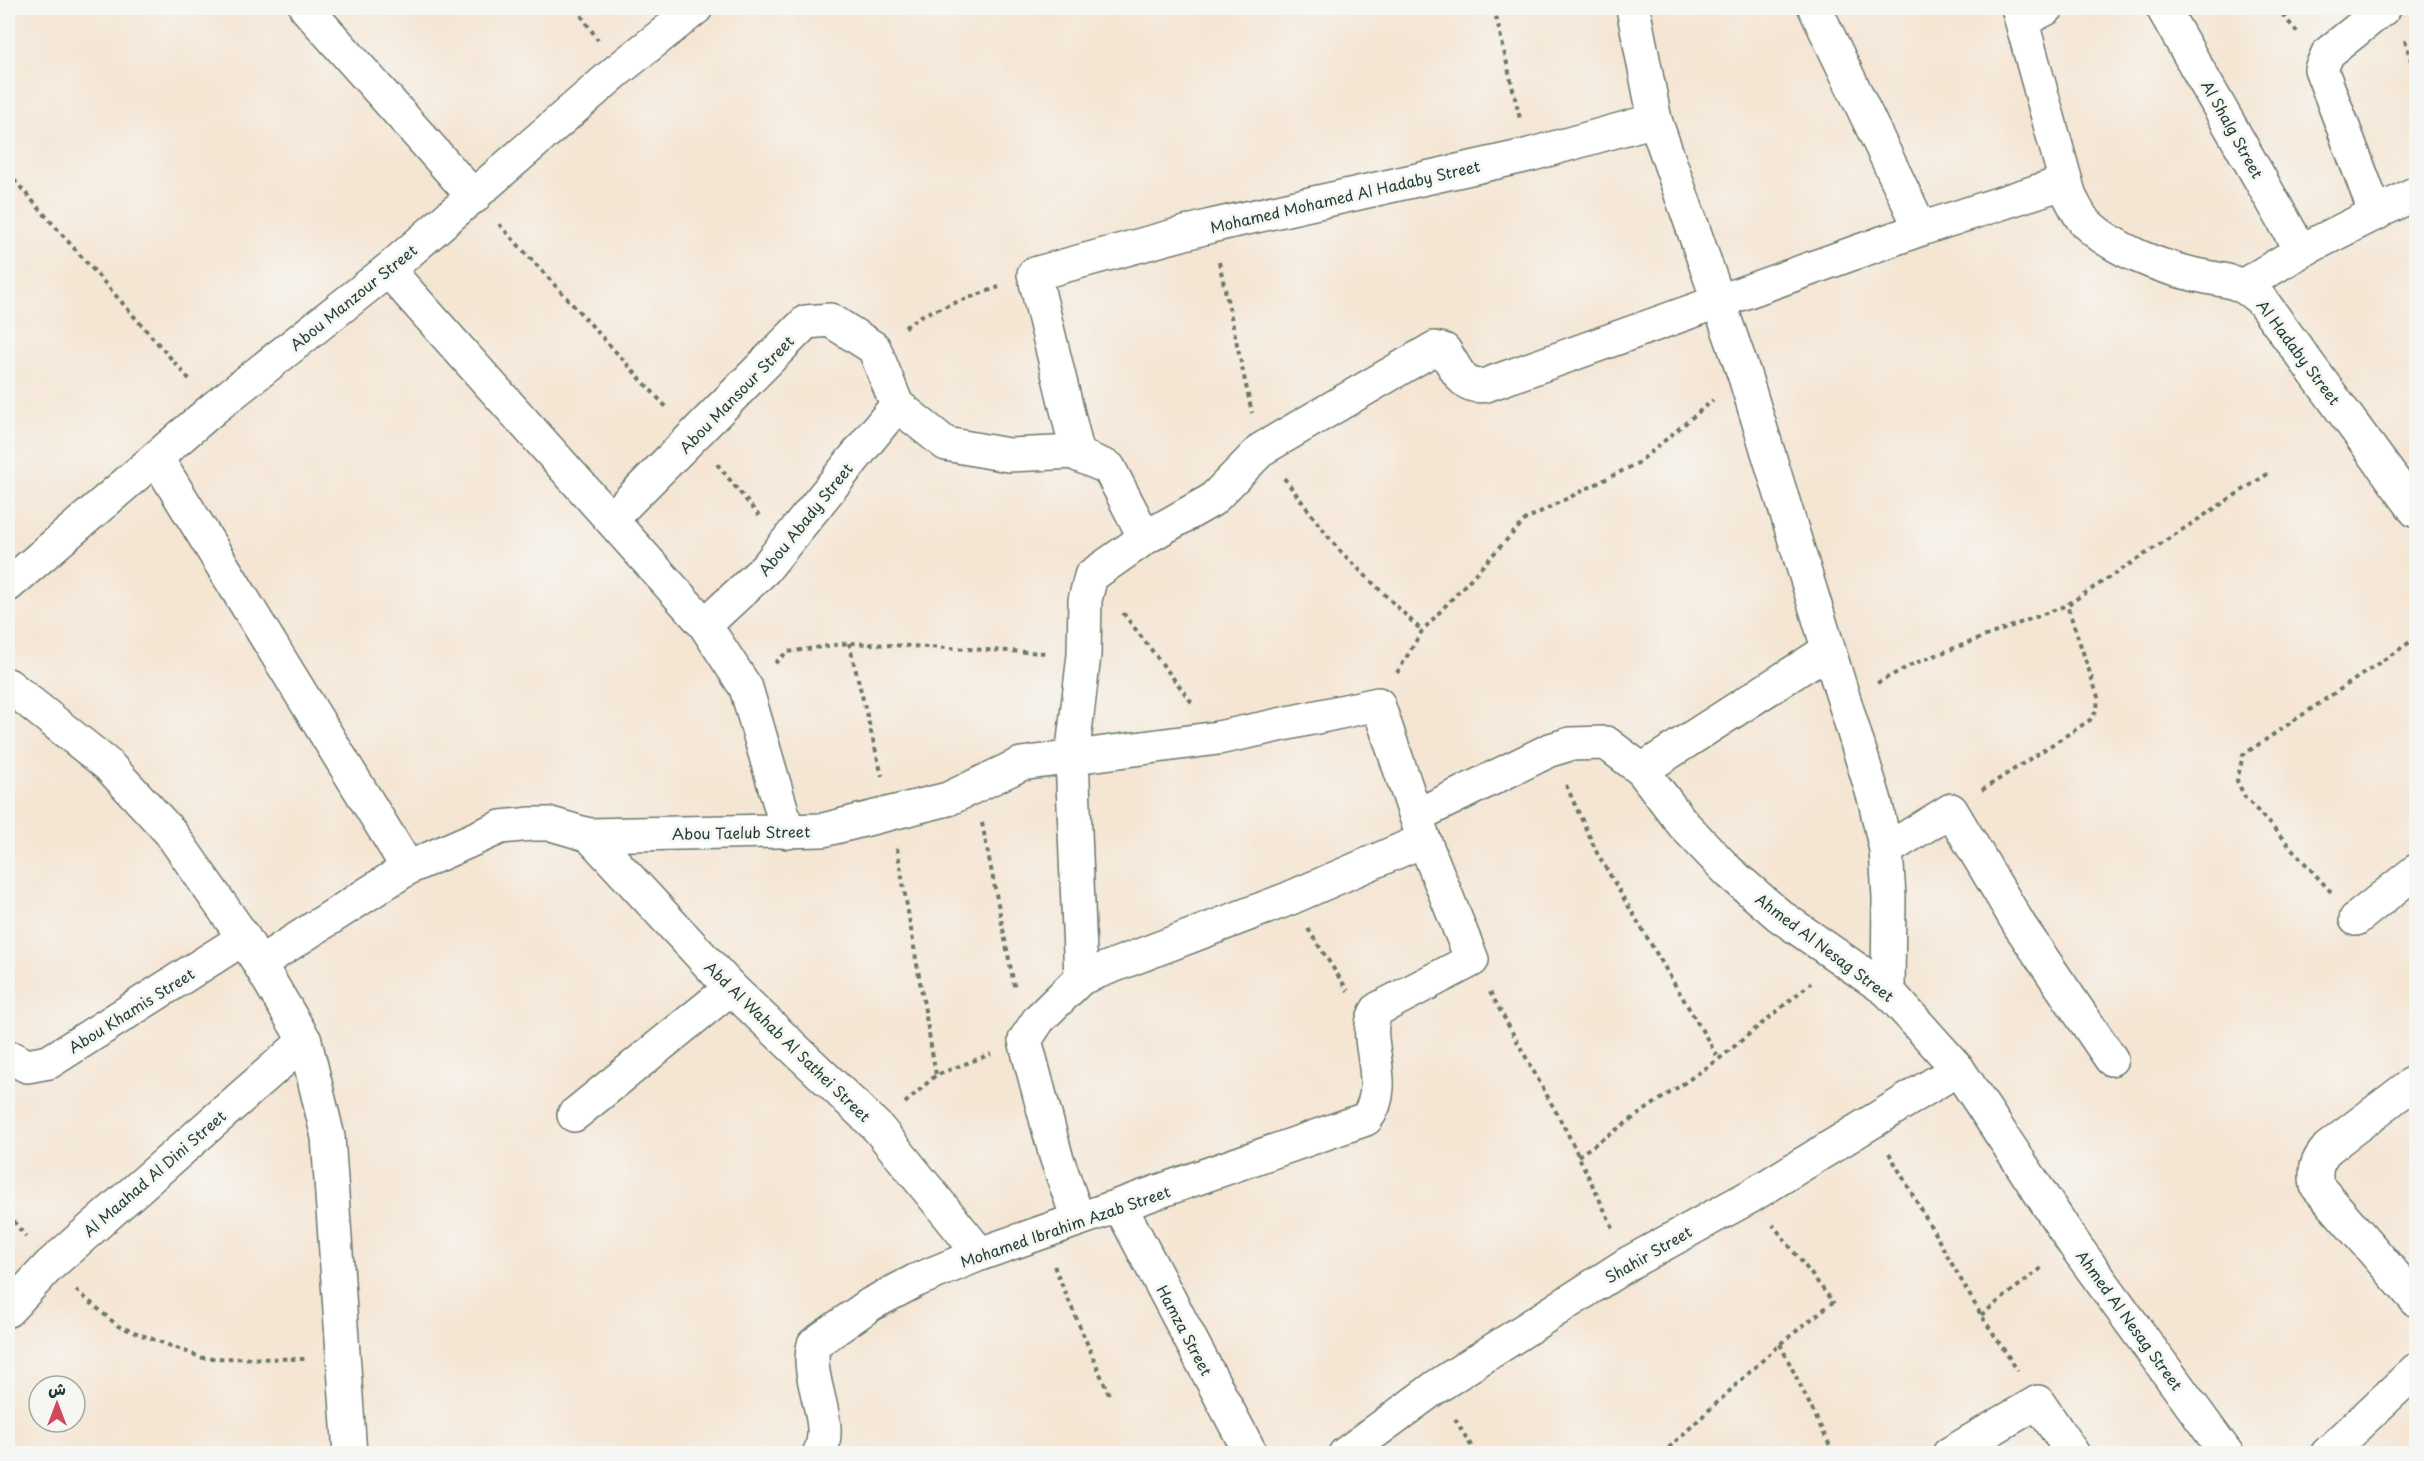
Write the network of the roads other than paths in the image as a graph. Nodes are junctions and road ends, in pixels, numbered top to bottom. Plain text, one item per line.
1 (306, 8) edge
2 (696, 8) edge
3 (1633, 8) edge
4 (1815, 8) edge
5 (2163, 8) edge
6 (2384, 8) edge
7 (2029, 12) edge
8 (1655, 120) junction
9 (2066, 182) junction
10 (2416, 193) edge
11 (474, 197) junction
12 (2376, 214) junction
13 (1921, 229) junction
14 (2301, 251) junction
15 (388, 270) junction
16 (2244, 285) junction
17 (1718, 301) junction
18 (897, 405) junction
19 (1077, 452) junction
20 (157, 459) junction
21 (2416, 511) edge
22 (611, 519) junction
23 (1145, 538) junction
24 (8, 585) edge
25 (705, 625) junction
26 (1827, 651) junction
27 (8, 685) edge
28 (1072, 758) junction
29 (1642, 770) junction
30 (1420, 828) junction
31 (788, 832) junction
32 (589, 835) junction
33 (1886, 850) junction
34 (408, 868) junction
35 (2416, 871) edge
36 (2355, 919) road end
37 (252, 951) junction
38 (1081, 978) junction
39 (731, 987) junction
40 (1888, 991) junction
41 (305, 1041) junction
42 (14, 1059) dead end
43 (2111, 1059) dead end
44 (1958, 1068) junction
45 (2416, 1081) edge
46 (574, 1115) dead end
47 (1120, 1206) junction
48 (1078, 1219) junction
49 (980, 1254) junction
50 (2416, 1300) edge
51 (8, 1310) edge
52 (2416, 1370) edge
53 (350, 1454) edge
54 (819, 1454) edge
55 (1251, 1454) edge
56 (1345, 1454) edge
57 (1949, 1454) edge
58 (2073, 1454) edge
59 (2227, 1454) edge
60 (2326, 1454) edge

1 - 11 street
2 - 11 street, Abou Manzour Street
3 - 8 street
4 - 13 street
5 - 14 street, Al Shalg Street
6 - 12 street
7 - 9 street
8 - 17 street
8 - 19 street, Mohamed Mohamed Al Hadaby Street
9 - 13 street
9 - 16 street
10 - 12 street
11 - 15 street, Abou Manzour Street
12 - 14 street
13 - 17 street
14 - 16 street
15 - 20 street, Abou Manzour Street
15 - 22 street
16 - 21 street, Al Hadaby Street
17 - 23 street
17 - 26 street
18 - 19 street
18 - 22 street, Abou Mansour Street
18 - 25 street, Abou Abady Street
19 - 23 street
20 - 24 street, Abou Manzour Street
20 - 34 street
22 - 25 street
23 - 28 street
25 - 31 street
26 - 29 street
26 - 33 street
27 - 37 street
28 - 30 street, Abou Taelub Street
28 - 31 street, Abou Taelub Street
28 - 38 street
29 - 30 street, Ahmed Al Nesag Street
29 - 40 street, Ahmed Al Nesag Street
30 - 38 street, Ahmed Al Nesag Street
30 - 47 street, Mohamed Ibrahim Azab Street
31 - 32 street, Abou Taelub Street
32 - 34 street, Abou Taelub Street
32 - 39 street, Abd Al Wahab Al Sathei Street
33 - 40 street
33 - 43 street
34 - 37 street, Abou Khamis Street
35 - 36 street
37 - 41 street
37 - 42 street, Abou Khamis Street
38 - 48 street
39 - 46 street
39 - 49 street, Abd Al Wahab Al Sathei Street
40 - 44 street, Ahmed Al Nesag Street
41 - 51 street, Al Maahad Al Dini Street
41 - 53 street
44 - 56 street, Shahir Street
44 - 59 street, Ahmed Al Nesag Street
45 - 50 street
47 - 48 street, Mohamed Ibrahim Azab Street
47 - 55 street, Hamza Street
48 - 49 street, Mohamed Ibrahim Azab Street
49 - 54 street, Mohamed Ibrahim Azab Street
52 - 60 street
57 - 58 street

